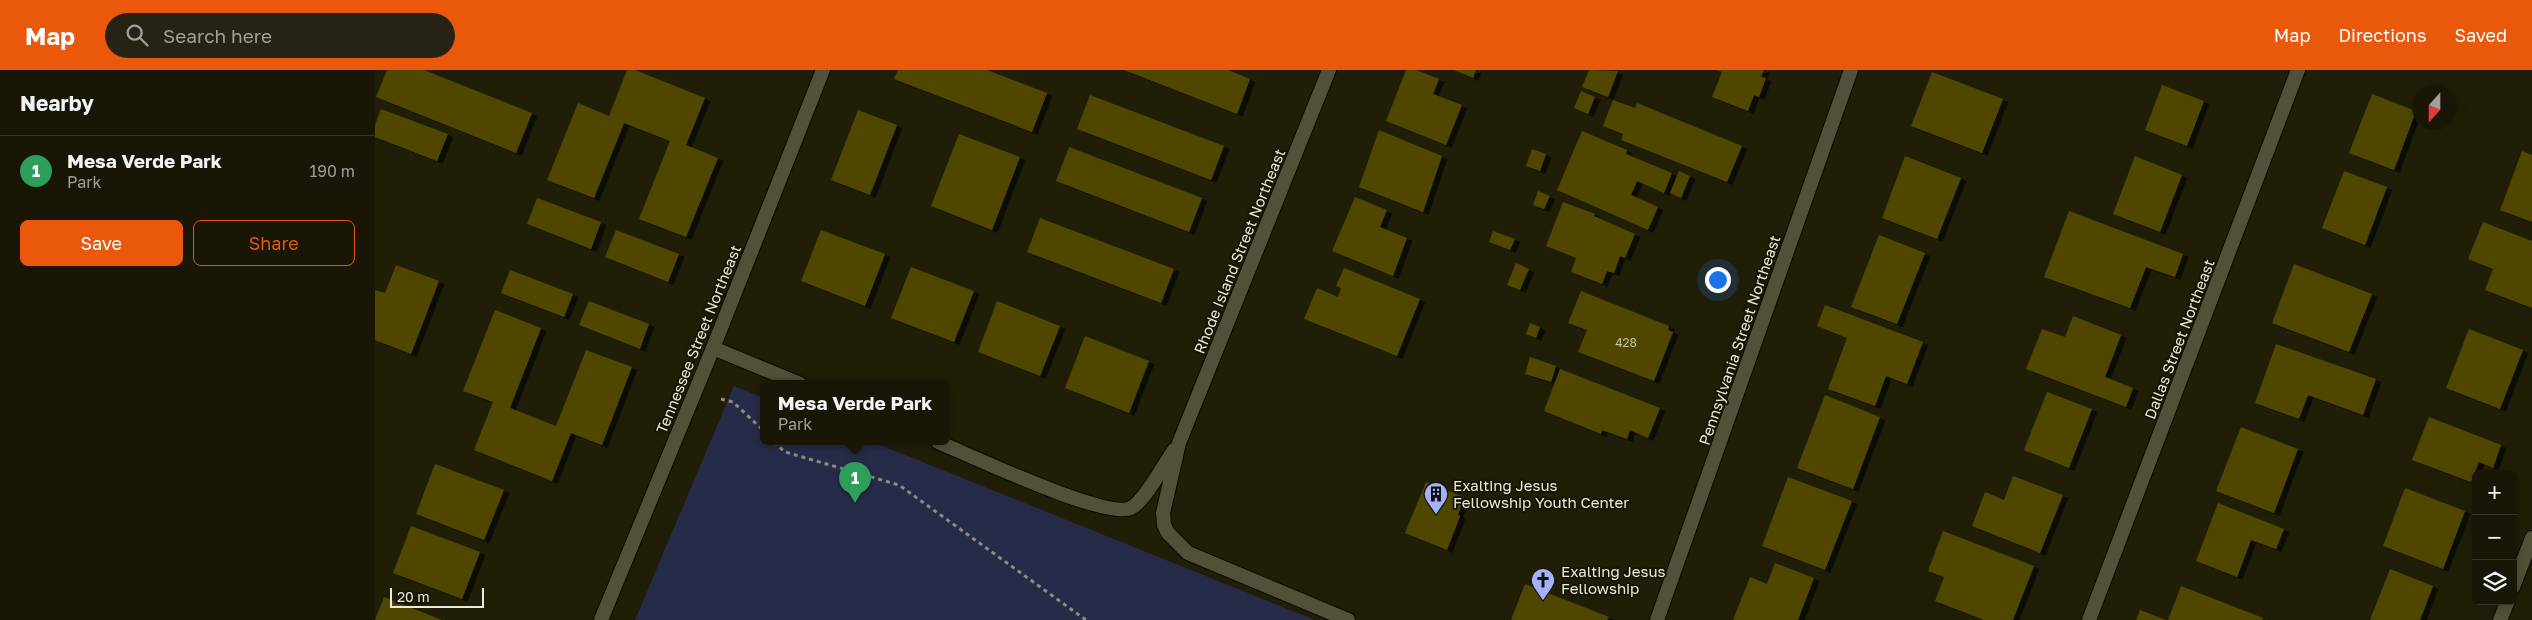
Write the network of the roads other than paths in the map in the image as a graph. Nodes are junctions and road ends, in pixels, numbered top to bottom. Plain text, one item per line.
1 (823, 70) edge
2 (1329, 70) edge
3 (1851, 70) edge
4 (2298, 70) edge
5 (713, 348) junction
6 (790, 380) edge
7 (1179, 443) junction
8 (945, 445) edge
9 (2532, 538) edge
10 (2517, 577) edge
11 (2507, 605) edge
12 (601, 620) edge
13 (1348, 620) edge
14 (1657, 620) edge
15 (2089, 620) edge
16 (2501, 620) edge

1 - 5 street, Tennessee Street Northeast
2 - 7 street, Rhode Island Street Northeast
3 - 14 street, Pennsylvania Street Northeast
4 - 15 street, Dallas Street Northeast
5 - 6 street
5 - 12 street, Tennessee Street Northeast
7 - 8 street, Rhode Island Street Northeast
7 - 13 street, Rhode Island Street Northeast
9 - 10 street
11 - 16 street

